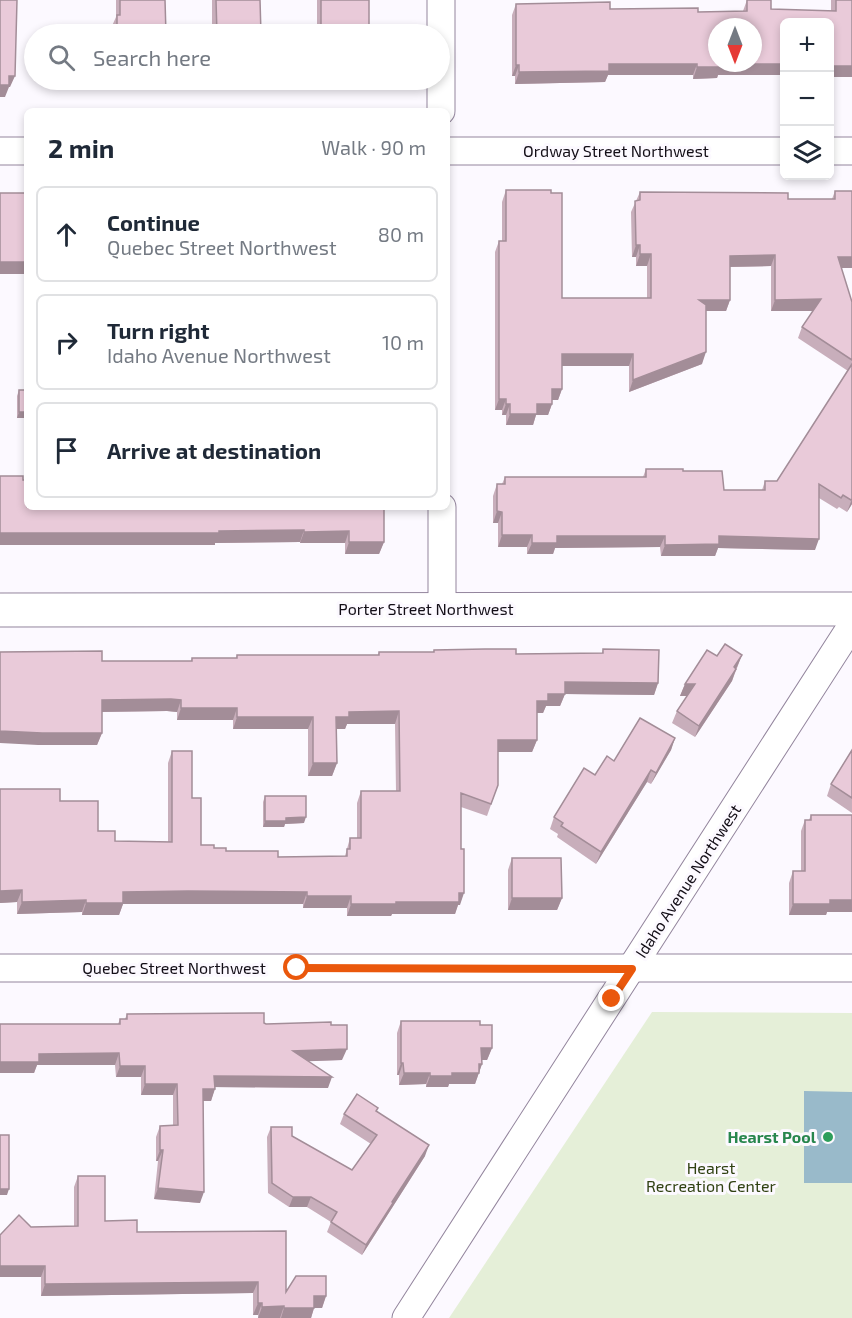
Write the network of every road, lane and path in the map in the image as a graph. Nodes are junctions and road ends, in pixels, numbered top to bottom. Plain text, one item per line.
1 (441, 0) edge
2 (441, 24) edge
3 (441, 90) edge
4 (441, 108) edge
5 (0, 151) edge
6 (24, 151) edge
7 (450, 151) edge
8 (780, 151) edge
9 (834, 151) edge
10 (852, 151) edge
11 (441, 510) edge
12 (442, 609) junction
13 (852, 609) edge
14 (0, 610) edge
15 (852, 625) edge
16 (0, 968) edge
17 (852, 968) edge
18 (632, 969) junction
19 (406, 1318) edge

1 - 2 street
3 - 4 street
5 - 6 street
7 - 8 street, Ordway Street Northwest
9 - 10 street
11 - 12 street
12 - 13 street, Porter Street Northwest
12 - 14 street, Porter Street Northwest
15 - 18 street, Idaho Avenue Northwest
16 - 18 street, Quebec Street Northwest
17 - 18 street, Quebec Street Northwest
18 - 19 street, Idaho Avenue Northwest

